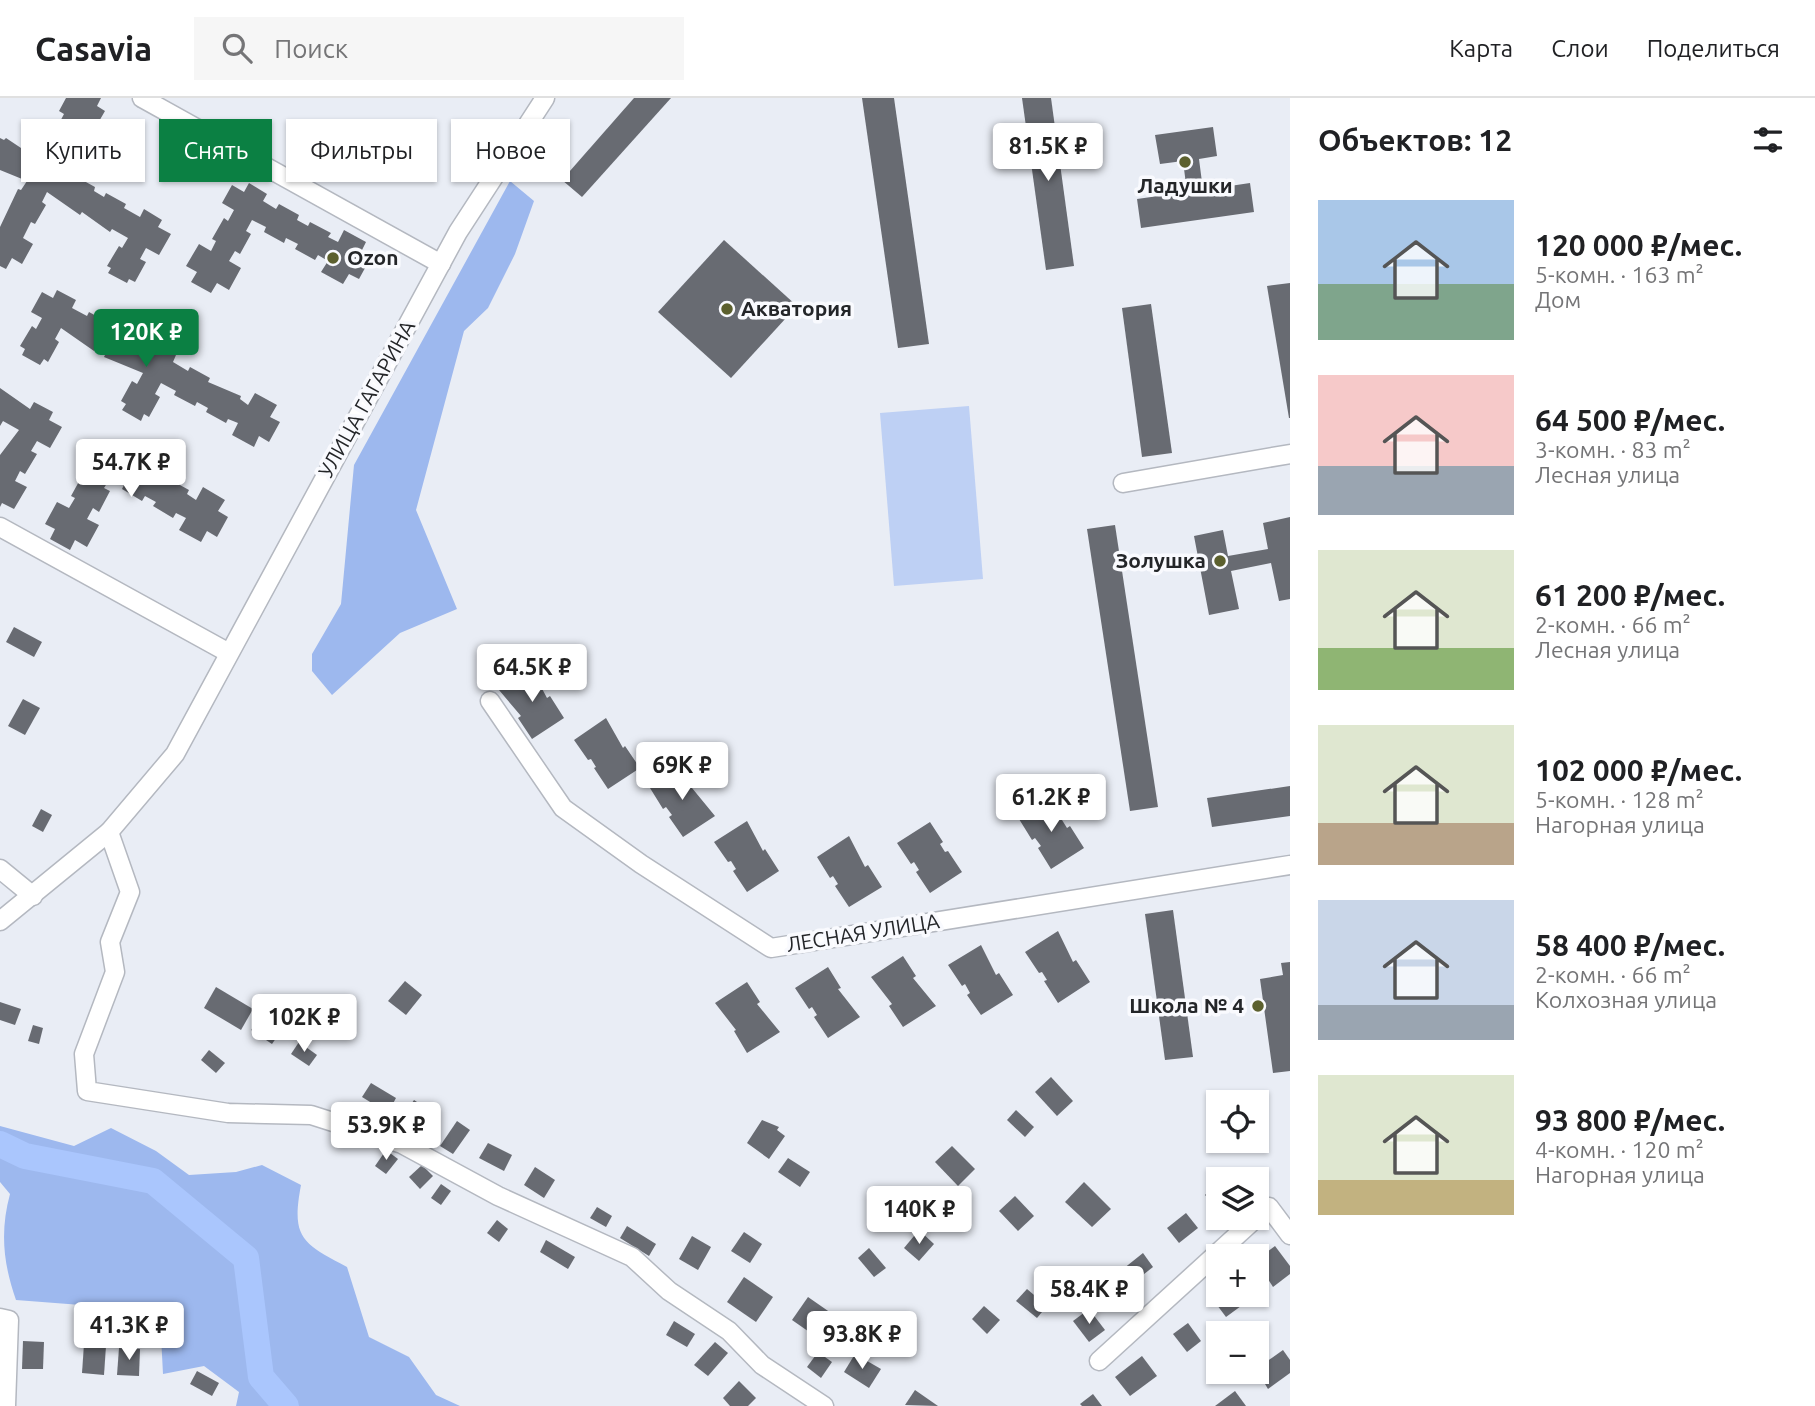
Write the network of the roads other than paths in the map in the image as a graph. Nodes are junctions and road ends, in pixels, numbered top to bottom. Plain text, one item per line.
1 (142, 98) edge
2 (545, 98) edge
3 (441, 264) junction
4 (1290, 454) edge
5 (1123, 483) dead end
6 (0, 527) edge
7 (229, 653) junction
8 (490, 701) dead end
9 (109, 832) junction
10 (1290, 865) edge
11 (0, 869) edge
12 (33, 896) junction
13 (0, 921) edge
14 (1269, 1220) edge
15 (1242, 1230) edge
16 (1290, 1235) edge
17 (0, 1318) edge
18 (1099, 1361) dead end
19 (6, 1406) edge
20 (824, 1406) edge

1 - 3 street
2 - 3 street, УЛИЦА ГАГАРИНА
3 - 7 street, УЛИЦА ГАГАРИНА
4 - 5 street
6 - 7 street
7 - 9 street, УЛИЦА ГАГАРИНА
8 - 10 street, ЛЕСНАЯ УЛИЦА
9 - 12 street, УЛИЦА ГАГАРИНА
9 - 20 street
11 - 12 street
12 - 13 street, УЛИЦА ГАГАРИНА
14 - 16 street
15 - 18 street
17 - 19 street

